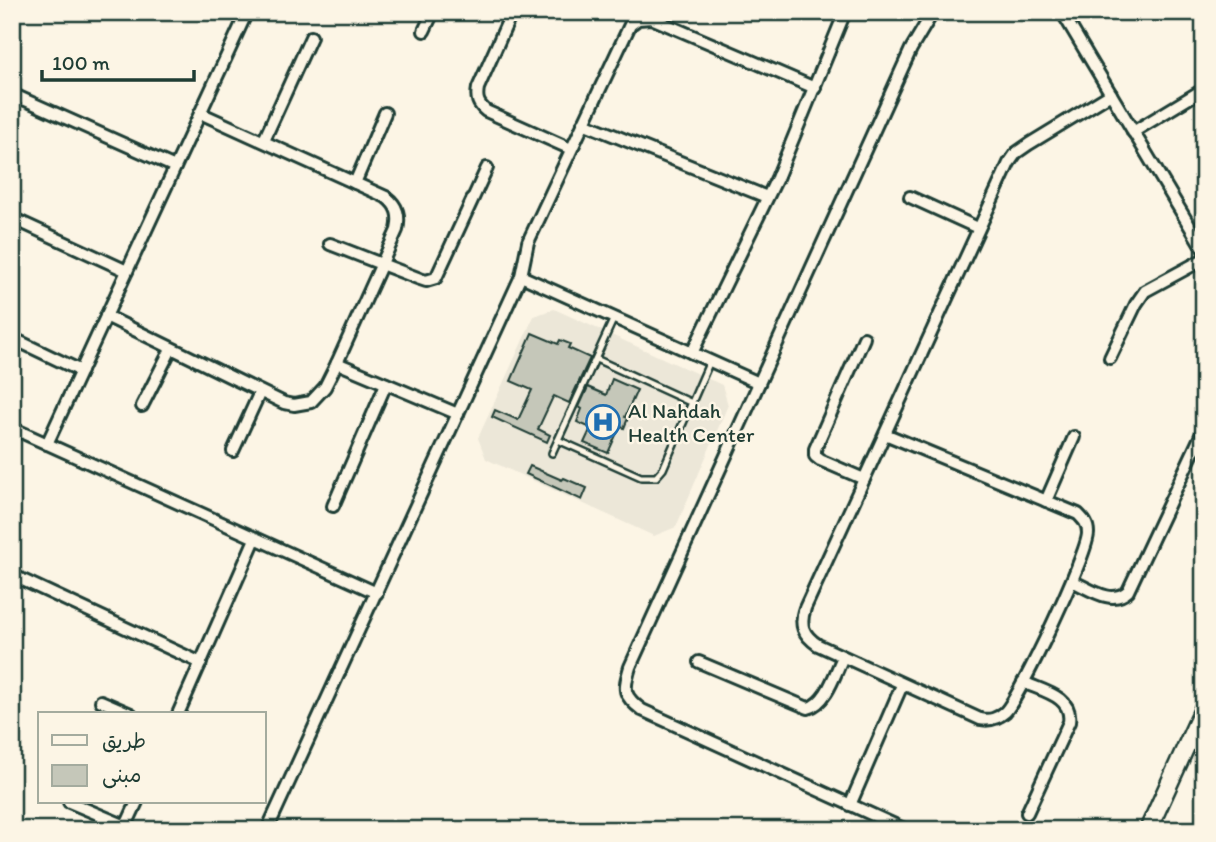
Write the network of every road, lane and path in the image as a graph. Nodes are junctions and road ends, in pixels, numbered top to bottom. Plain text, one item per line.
1 (247, 12) edge
2 (433, 12) edge
3 (512, 12) edge
4 (845, 12) edge
5 (933, 12) edge
6 (1062, 12) edge
7 (424, 31) dead end
8 (311, 37) dead end
9 (815, 88) junction
10 (1204, 89) edge
11 (12, 94) edge
12 (1111, 94) junction
13 (200, 113) junction
14 (385, 113) dead end
15 (583, 123) junction
16 (1133, 132) junction
17 (264, 140) junction
18 (570, 149) junction
19 (174, 167) junction
20 (487, 168) dead end
21 (355, 183) junction
22 (767, 197) junction
23 (910, 197) dead end
24 (12, 218) edge
25 (978, 228) junction
26 (1199, 231) edge
27 (330, 244) dead end
28 (1204, 250) edge
29 (1204, 259) edge
30 (382, 264) junction
31 (127, 271) junction
32 (520, 276) junction
33 (106, 316) junction
34 (614, 318) junction
35 (12, 338) edge
36 (864, 338) dead end
37 (171, 349) junction
38 (692, 353) junction
39 (1111, 358) dead end
40 (596, 359) junction
41 (710, 361) junction
42 (337, 363) junction
43 (81, 371) junction
44 (759, 383) junction
45 (386, 384) junction
46 (260, 392) junction
47 (692, 403) junction
48 (142, 406) dead end
49 (458, 414) junction
50 (12, 428) edge
51 (1204, 429) edge
52 (885, 434) junction
53 (1074, 437) dead end
54 (558, 439) junction
55 (47, 444) junction
56 (233, 451) dead end
57 (552, 453) dead end
58 (864, 479) junction
59 (1046, 501) junction
60 (333, 506) dead end
61 (255, 538) junction
62 (12, 575) edge
63 (1072, 581) junction
64 (377, 593) junction
65 (843, 657) junction
66 (699, 662) dead end
67 (201, 663) junction
68 (1023, 682) junction
69 (902, 685) junction
70 (101, 701) dead end
71 (1204, 708) edge
72 (126, 712) edge
73 (179, 712) edge
74 (1198, 737) edge
75 (73, 804) edge
76 (136, 804) edge
77 (850, 805) junction
78 (1027, 813) dead end
79 (125, 828) edge
80 (267, 830) edge
81 (906, 830) edge
82 (1148, 830) edge

1 - 13 street
2 - 7 street
3 - 18 street
4 - 9 street
5 - 44 street
6 - 12 street
8 - 17 street
9 - 15 street
9 - 22 street
10 - 16 street
11 - 19 street
12 - 16 street
12 - 25 street
13 - 17 street
13 - 19 street
14 - 21 street
15 - 18 street
15 - 22 street
16 - 26 street
17 - 21 street
18 - 32 street
19 - 31 street
20 - 30 street
21 - 30 street
22 - 38 street
23 - 25 street
24 - 31 street
25 - 52 street
26 - 28 street
27 - 30 street
29 - 39 street
30 - 42 street
31 - 33 street
32 - 34 street
32 - 49 street
33 - 37 street
33 - 43 street
34 - 38 street
34 - 40 lane
35 - 43 street
36 - 58 street
37 - 46 street
37 - 48 street
38 - 41 street
40 - 47 lane
40 - 54 lane
41 - 44 street
41 - 47 lane
42 - 45 street
42 - 46 street
43 - 55 street
44 - 77 street
45 - 49 street
45 - 60 street
46 - 56 street
47 - 54 lane
49 - 64 street
50 - 55 street
51 - 63 street
52 - 58 street
52 - 59 street
53 - 59 street
54 - 57 lane
55 - 61 street
58 - 65 street
59 - 63 street
61 - 64 street
61 - 67 street
62 - 67 street
63 - 68 street
64 - 80 street
65 - 66 street
65 - 69 street
67 - 73 street
68 - 69 street
68 - 78 street
69 - 77 street
70 - 72 street
71 - 74 main road
74 - 82 main road
75 - 79 street
76 - 79 street
77 - 81 street

